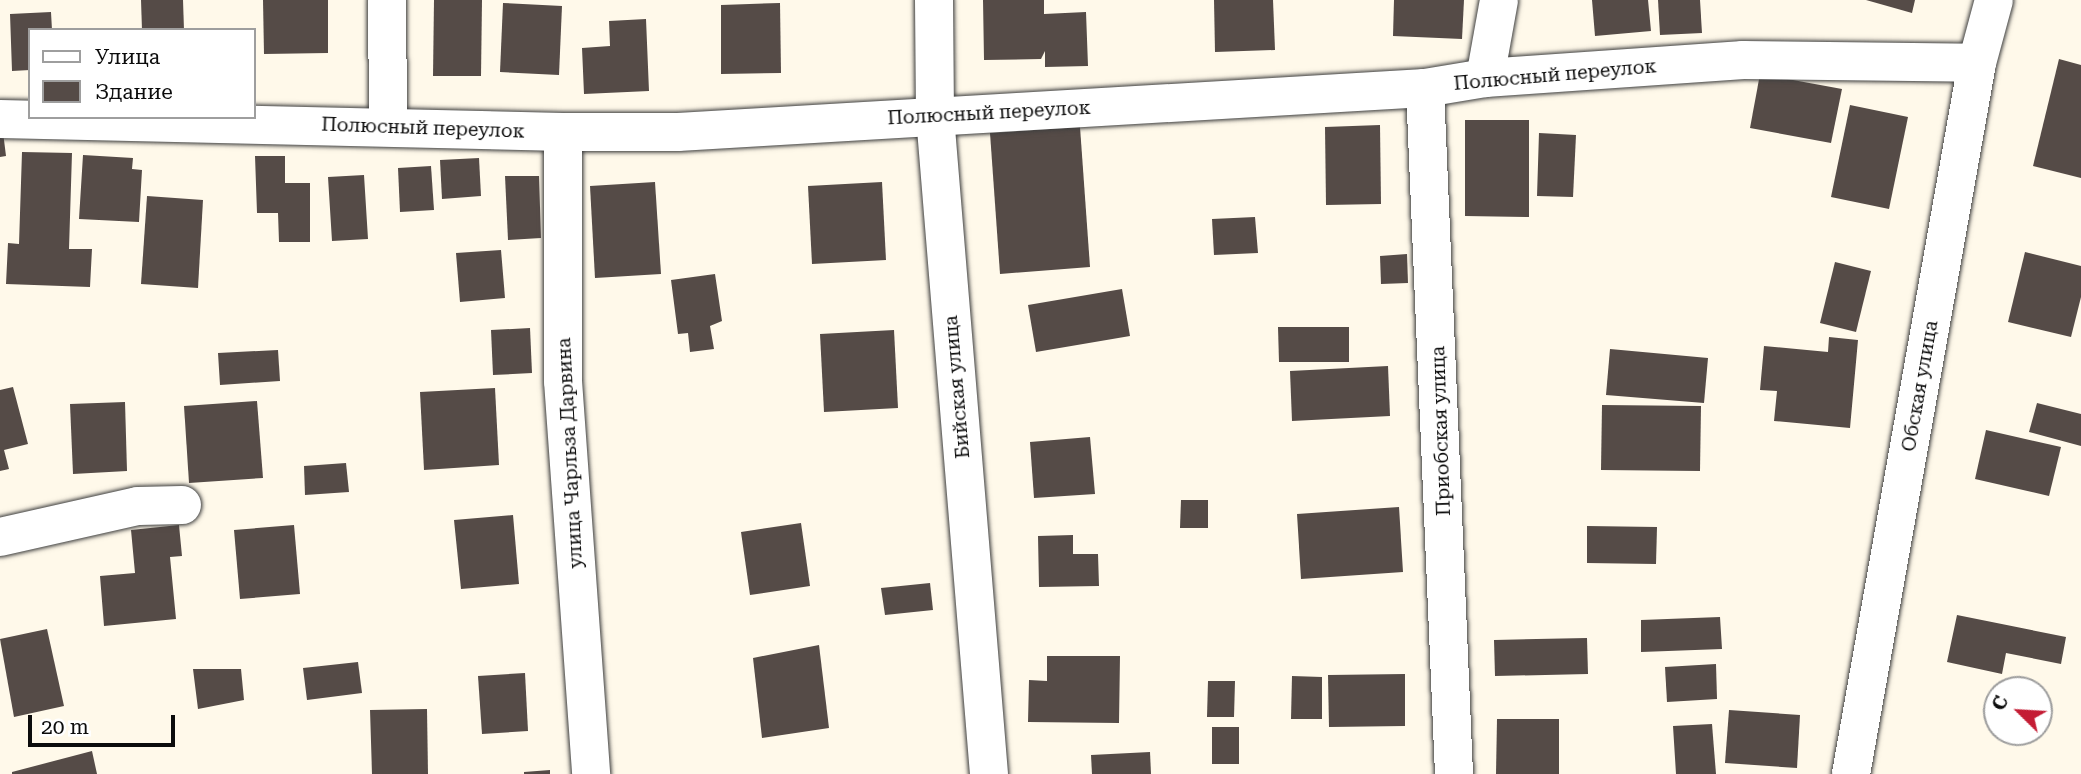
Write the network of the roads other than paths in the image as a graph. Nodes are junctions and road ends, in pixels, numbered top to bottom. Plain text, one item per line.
1 (387, 0) edge
2 (934, 0) edge
3 (1499, 0) edge
4 (1994, 0) edge
5 (1977, 63) junction
6 (1485, 78) junction
7 (1425, 88) junction
8 (935, 116) junction
9 (0, 119) edge
10 (388, 127) junction
11 (563, 132) junction
12 (182, 505) dead end
13 (0, 537) edge
14 (592, 774) edge
15 (989, 774) edge
16 (1454, 774) edge
17 (1851, 774) edge

1 - 10 street
2 - 8 street, Бийская улица
3 - 6 street
4 - 5 street, Обская улица
5 - 6 street, Полюсный переулок
5 - 17 street, Обская улица
6 - 7 street, Полюсный переулок
7 - 8 street, Полюсный переулок
7 - 16 street, Приобская улица
8 - 11 street, Полюсный переулок
8 - 15 street, Бийская улица
9 - 10 street, Полюсный переулок
10 - 11 street, Полюсный переулок
11 - 14 street, улица Чарльза Дарвина
12 - 13 street

